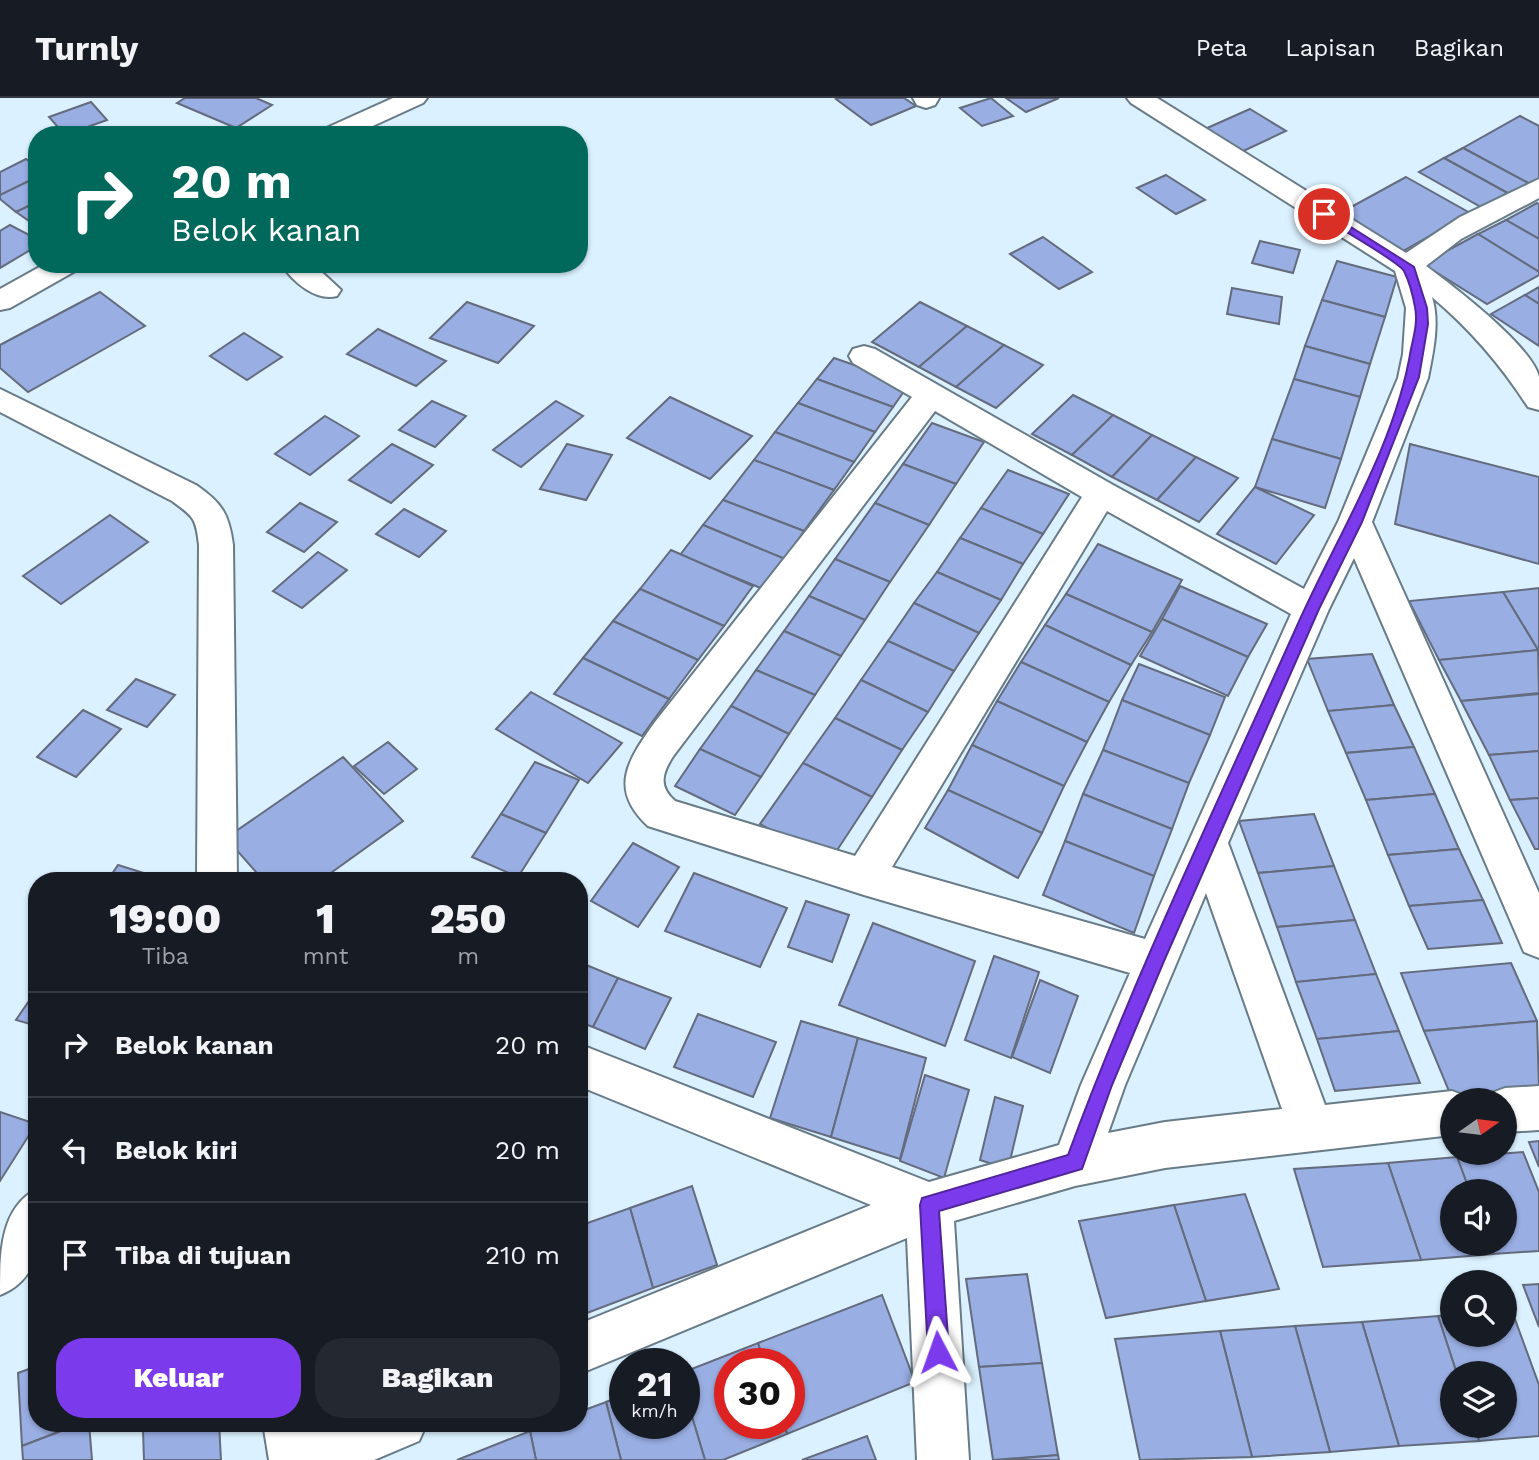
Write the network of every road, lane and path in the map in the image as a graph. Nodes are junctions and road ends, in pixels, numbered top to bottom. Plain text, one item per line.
1 (414, 98) edge
2 (1140, 98) edge
3 (351, 126) edge
4 (1539, 187) edge
5 (1408, 267) junction
6 (51, 273) edge
7 (307, 273) edge
8 (327, 289) dead end
9 (0, 301) edge
10 (864, 356) dead end
11 (932, 393) junction
12 (1538, 395) edge
13 (0, 399) edge
14 (1101, 493) junction
15 (1356, 522) junction
16 (1311, 609) junction
17 (1209, 845) junction
18 (217, 872) edge
19 (864, 877) junction
20 (1539, 939) edge
21 (1156, 961) junction
22 (588, 1069) edge
23 (1539, 1108) edge
24 (1517, 1109) edge
25 (1440, 1114) edge
26 (1311, 1127) junction
27 (1075, 1163) junction
28 (929, 1205) junction
29 (28, 1226) edge
30 (0, 1271) edge
31 (588, 1345) edge
32 (290, 1432) edge
33 (379, 1432) edge
34 (295, 1460) edge
35 (311, 1460) edge
36 (943, 1460) edge

1 - 3 street
2 - 5 street
4 - 5 street
5 - 12 street
5 - 15 street
6 - 9 street
7 - 8 street
10 - 11 street
11 - 14 street
11 - 19 street
13 - 18 street
14 - 16 street
14 - 19 street
15 - 16 street
15 - 20 street
16 - 17 street
17 - 21 street
17 - 26 street
19 - 21 street
21 - 27 street
22 - 28 street
23 - 24 street
25 - 26 street
26 - 27 street
27 - 28 street
28 - 31 street
28 - 36 street
29 - 30 street
32 - 34 street
33 - 35 street

